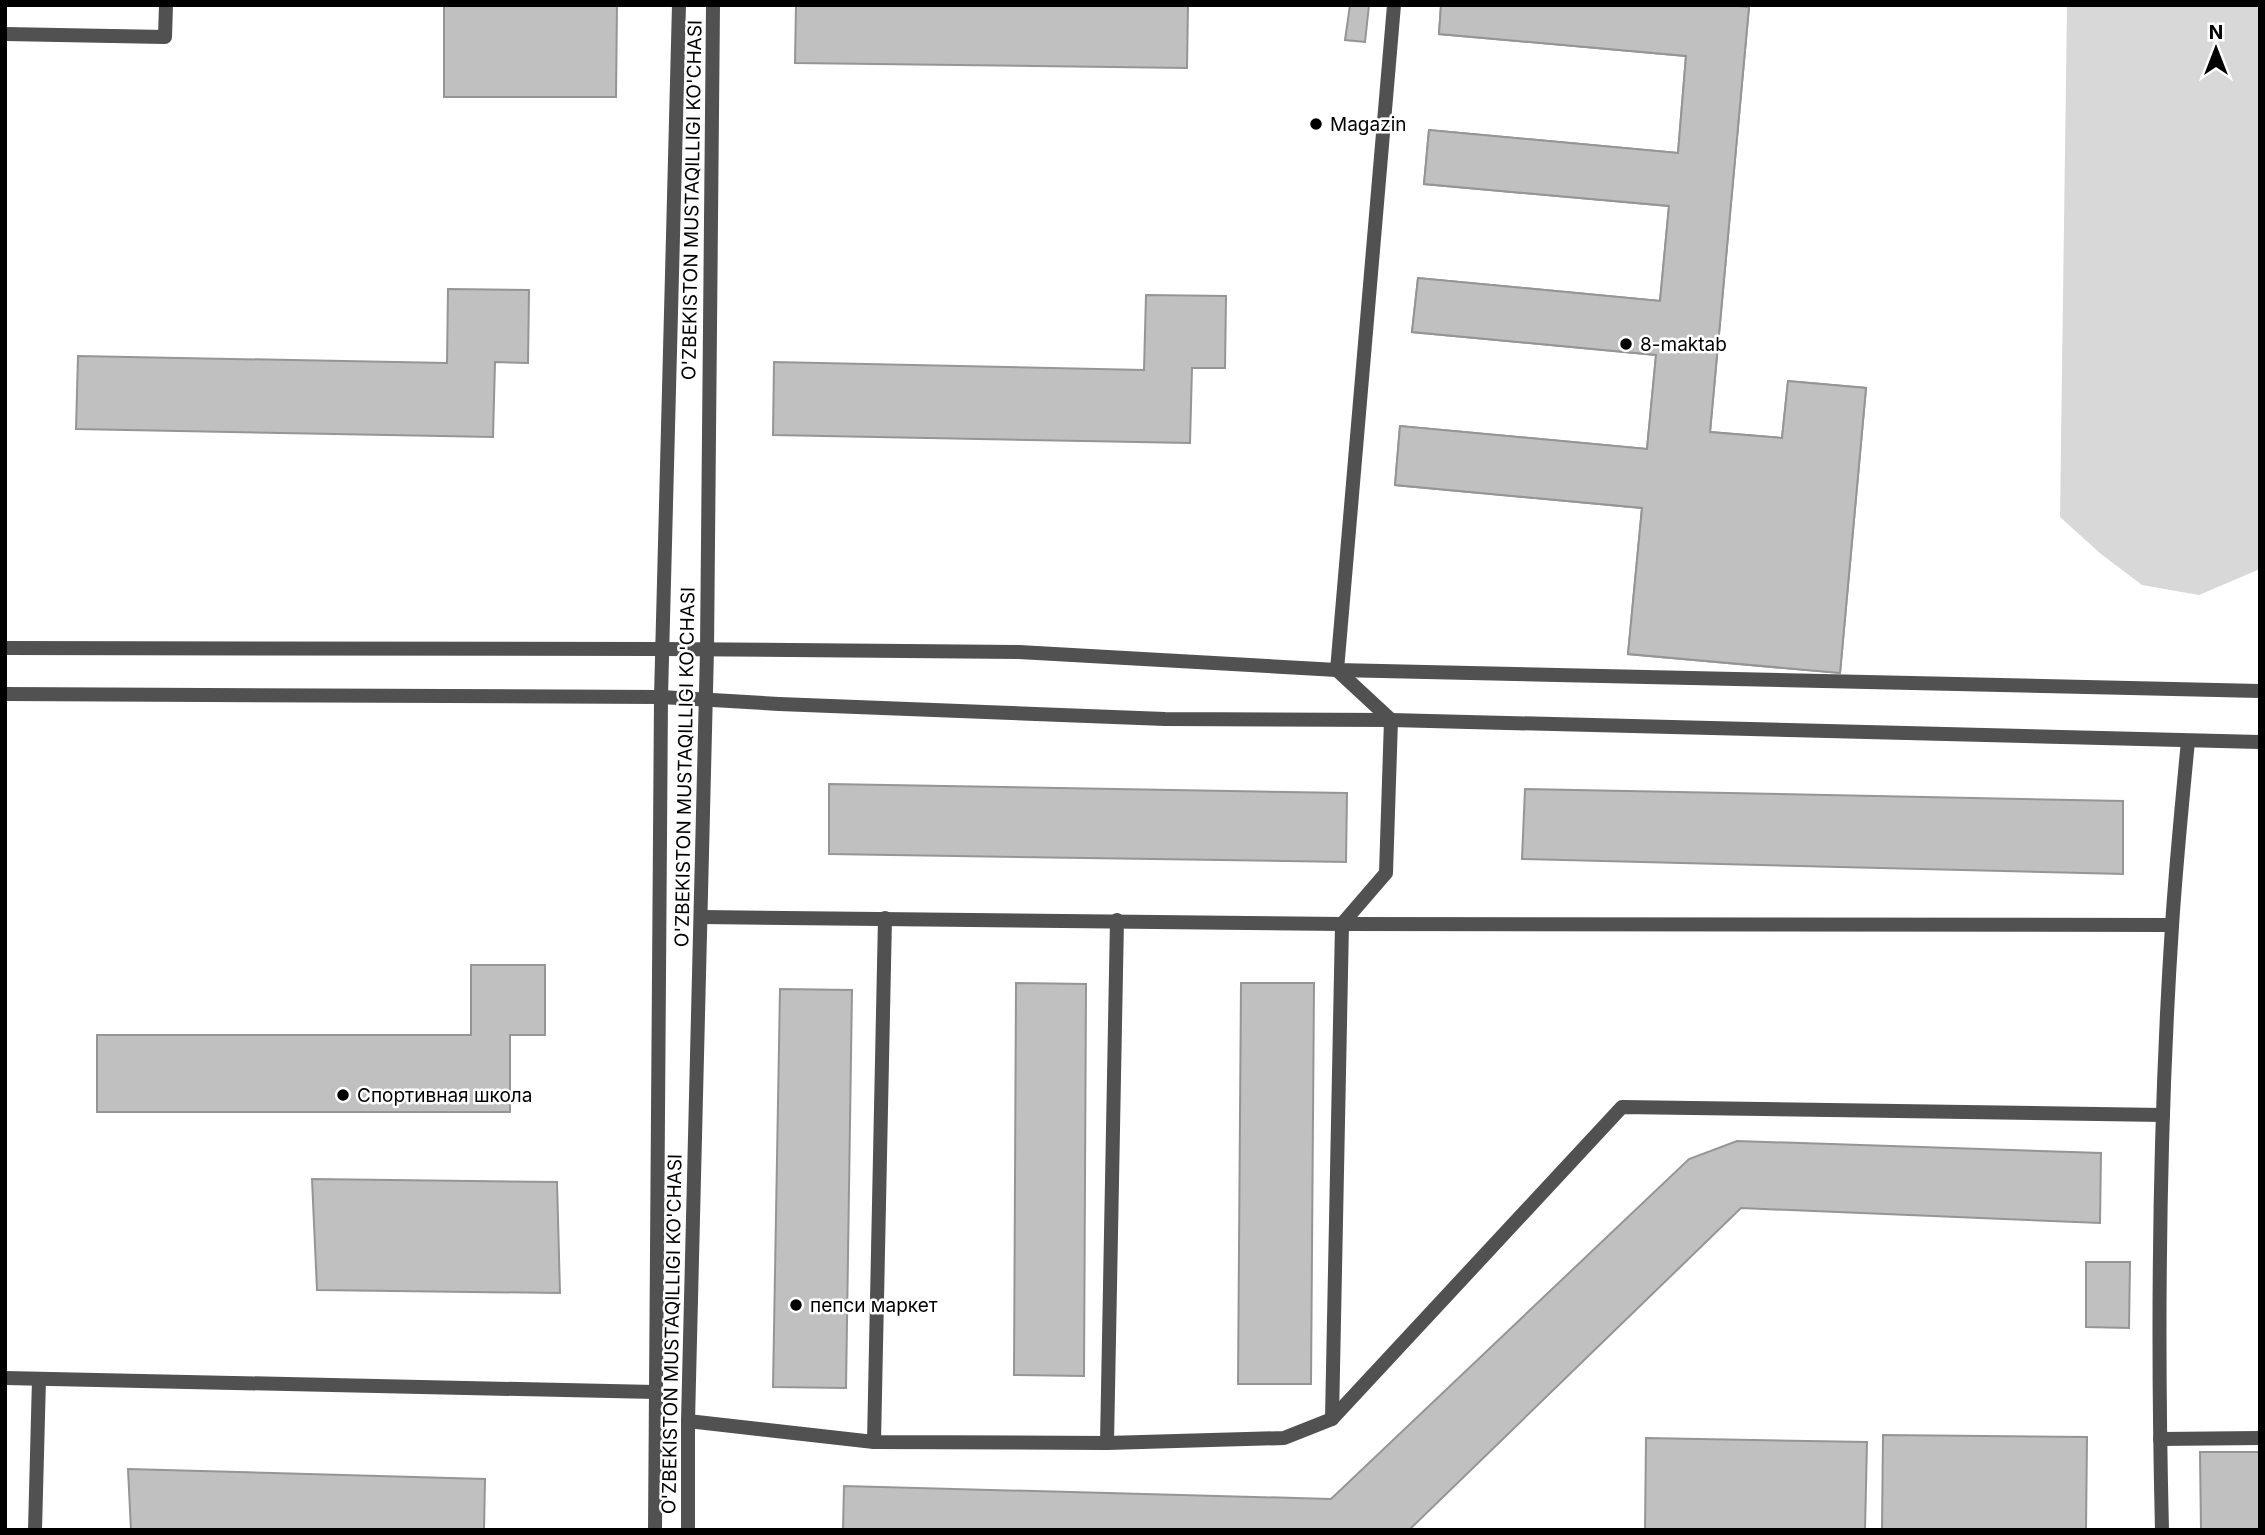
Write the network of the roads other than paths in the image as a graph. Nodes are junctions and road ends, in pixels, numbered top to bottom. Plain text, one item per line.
1 (166, 5) edge
2 (678, 5) edge
3 (713, 5) edge
4 (1394, 5) edge
5 (5, 34) edge
6 (5, 648) edge
7 (662, 649) junction
8 (707, 650) junction
9 (1337, 670) junction
10 (2260, 691) edge
11 (5, 695) edge
12 (661, 697) junction
13 (706, 699) junction
14 (1391, 720) junction
15 (2188, 741) junction
16 (2260, 742) edge
17 (701, 917) junction
18 (885, 918) junction
19 (1117, 920) junction
20 (1342, 924) junction
21 (2172, 925) junction
22 (2163, 1115) junction
23 (5, 1378) edge
24 (39, 1379) junction
25 (655, 1392) junction
26 (1332, 1419) junction
27 (688, 1421) junction
28 (2260, 1438) edge
29 (2160, 1439) junction
30 (874, 1442) junction
31 (1107, 1443) junction
32 (35, 1530) edge
33 (655, 1530) edge
34 (688, 1530) edge
35 (2162, 1530) edge

1 - 5 street
2 - 7 street, O'ZBEKISTON MUSTAQILLIGI KO'CHASI
3 - 8 street, O'ZBEKISTON MUSTAQILLIGI KO'CHASI
4 - 9 street
6 - 7 street
7 - 8 street
7 - 12 street, O'ZBEKISTON MUSTAQILLIGI KO'CHASI
8 - 9 street
8 - 13 street, O'ZBEKISTON MUSTAQILLIGI KO'CHASI
9 - 10 street
9 - 14 street
11 - 12 street
12 - 13 street
12 - 25 street, O'ZBEKISTON MUSTAQILLIGI KO'CHASI
13 - 14 street
13 - 17 street, O'ZBEKISTON MUSTAQILLIGI KO'CHASI
14 - 15 street
14 - 20 street
15 - 16 street
15 - 21 street
17 - 18 street
17 - 27 street, O'ZBEKISTON MUSTAQILLIGI KO'CHASI
18 - 19 street
18 - 30 street
19 - 20 street
19 - 31 street
20 - 21 street
20 - 26 street
21 - 22 street
22 - 26 street
22 - 29 street
23 - 24 street
24 - 25 street
24 - 32 street
25 - 33 street, O'ZBEKISTON MUSTAQILLIGI KO'CHASI
26 - 31 street
27 - 30 street
27 - 34 street, O'ZBEKISTON MUSTAQILLIGI KO'CHASI
28 - 29 street
29 - 35 street
30 - 31 street

